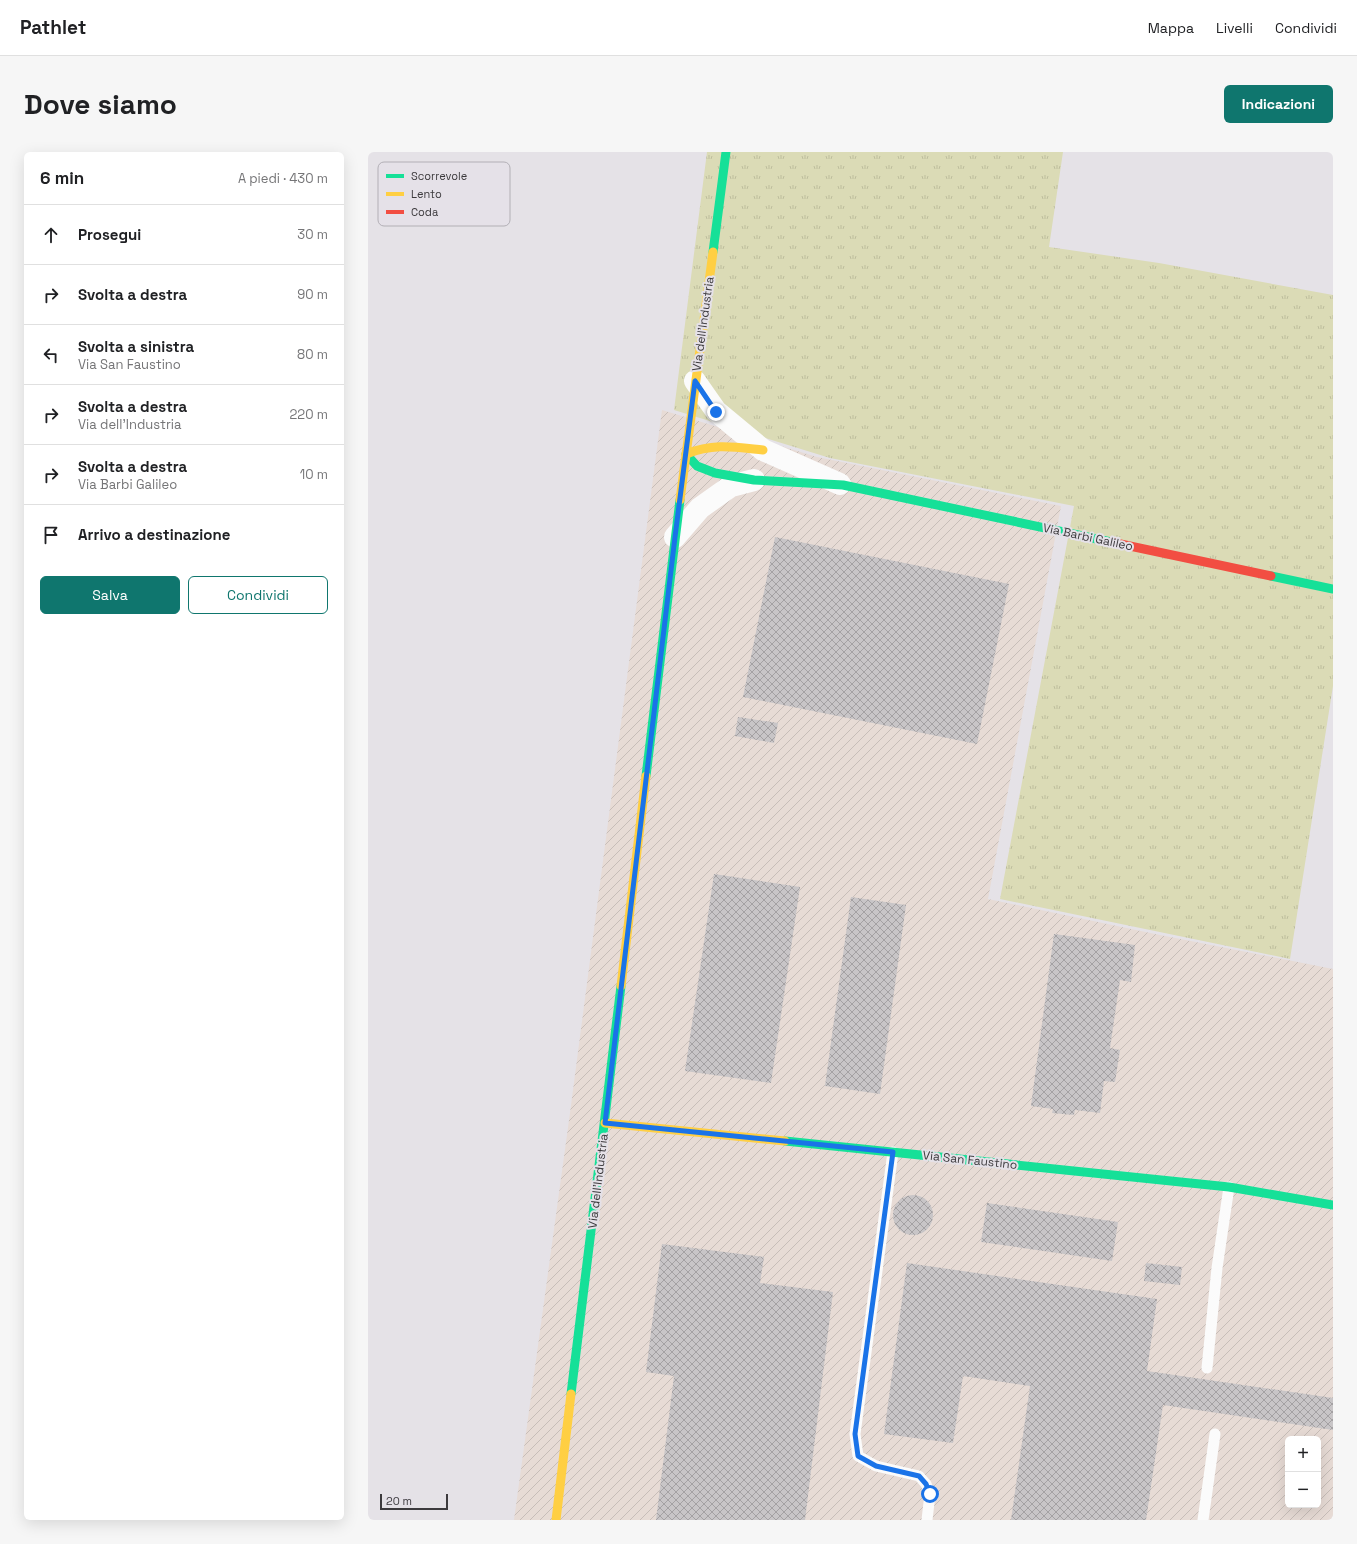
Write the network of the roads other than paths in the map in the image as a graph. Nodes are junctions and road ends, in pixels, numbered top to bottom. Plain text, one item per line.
1 (726, 152) edge
2 (695, 381) junction
3 (763, 450) junction
4 (686, 454) junction
5 (754, 480) junction
6 (843, 485) junction
7 (675, 537) junction
8 (1333, 589) edge
9 (605, 1123) junction
10 (893, 1152) junction
11 (1229, 1187) junction
12 (1333, 1205) edge
13 (1207, 1368) dead end
14 (1215, 1434) dead end
15 (556, 1520) edge
16 (926, 1520) edge
17 (1203, 1520) edge

1 - 2 street, Via dell'Industria
2 - 3 street, Via Barbi Galileo
2 - 4 street, Via dell'Industria
3 - 4 street, Via Barbi Galileo
3 - 6 street, Via Barbi Galileo
4 - 5 street, Via Barbi Galileo
4 - 7 street, Via dell'Industria
5 - 6 street, Via Barbi Galileo
5 - 7 street, Via Barbi Galileo
6 - 8 street, Via Barbi Galileo
7 - 9 street, Via dell'Industria
9 - 10 street, Via San Faustino
9 - 15 street, Via dell'Industria
10 - 11 street, Via San Faustino
10 - 16 lane
11 - 12 street, Via San Faustino
11 - 13 lane
14 - 17 lane

